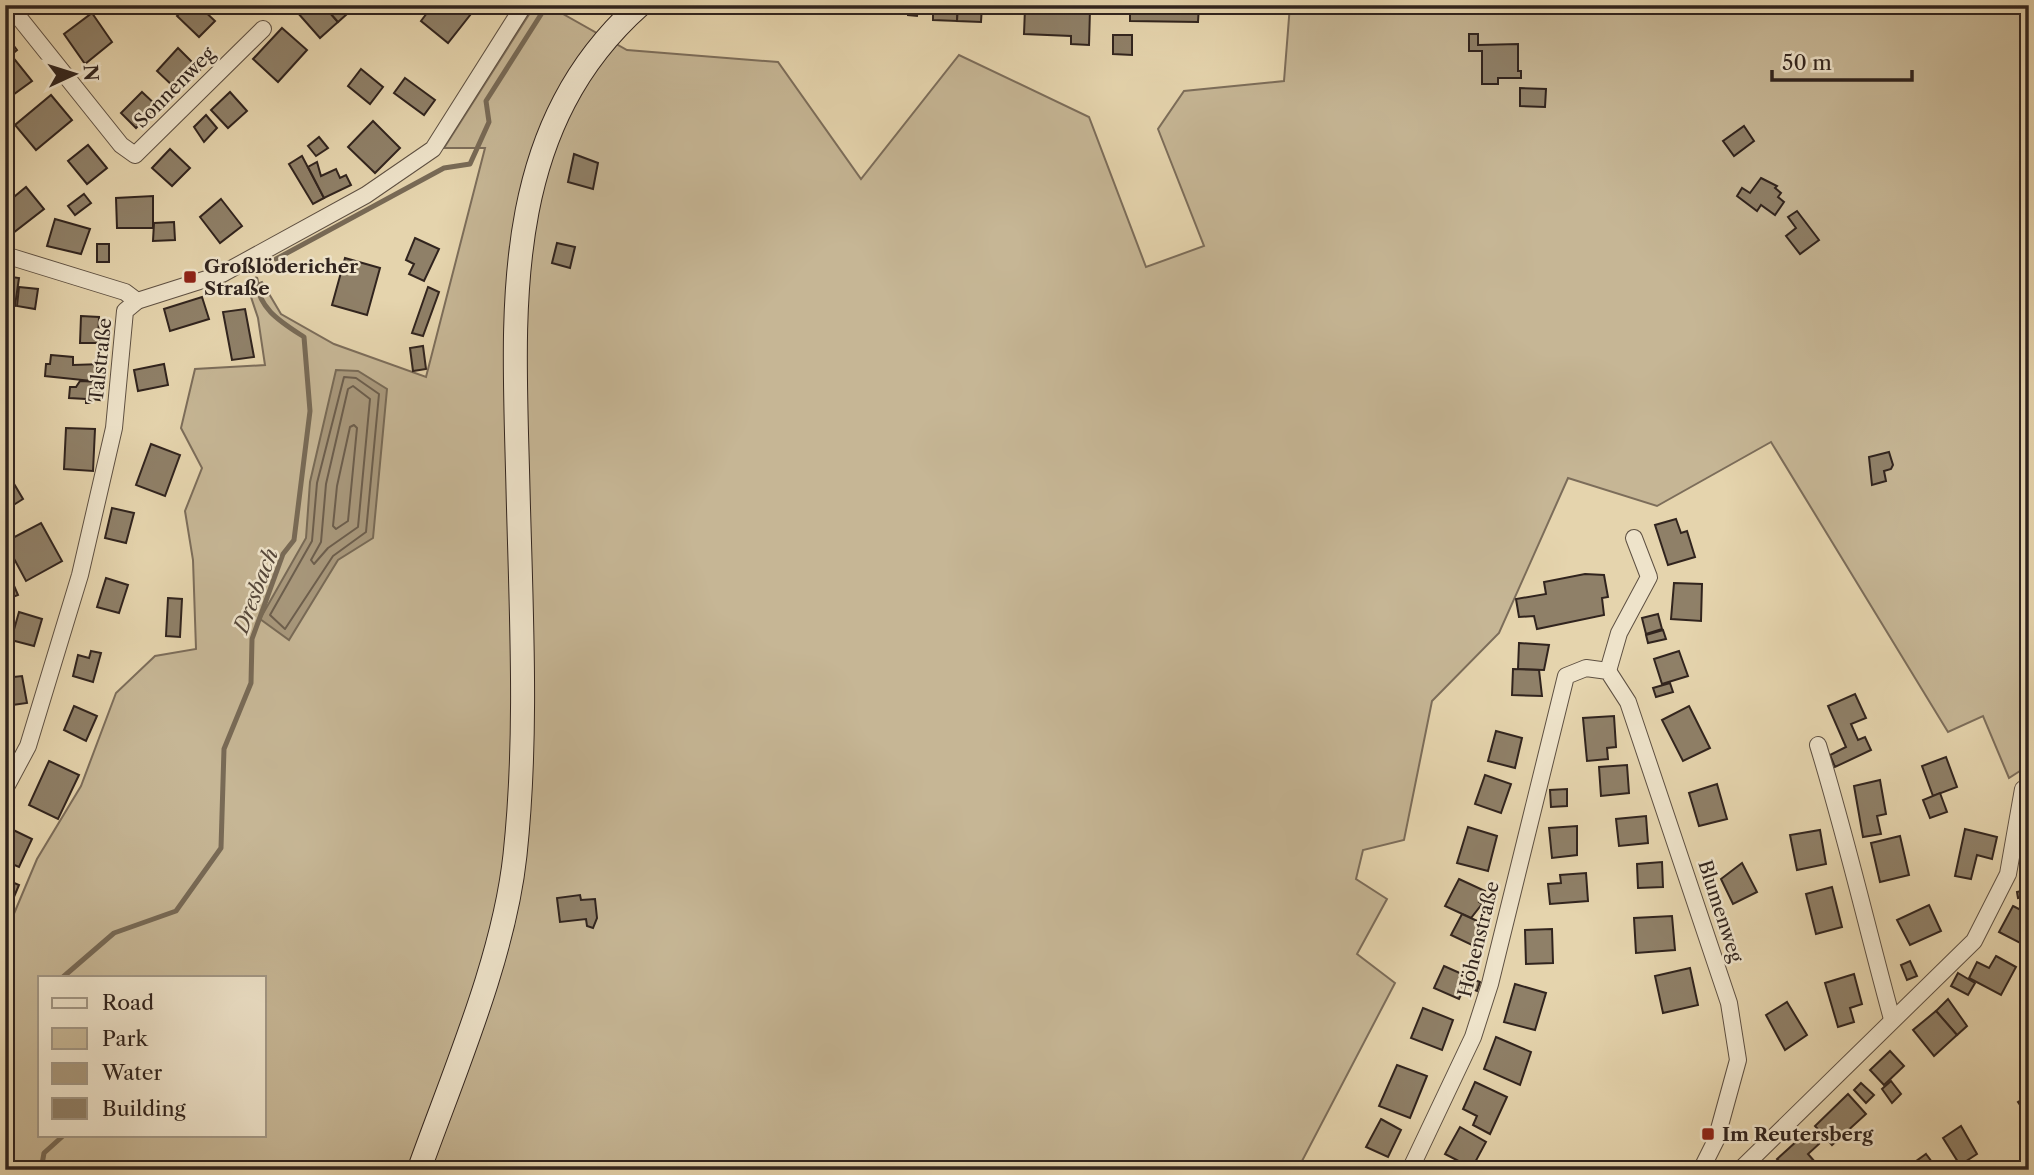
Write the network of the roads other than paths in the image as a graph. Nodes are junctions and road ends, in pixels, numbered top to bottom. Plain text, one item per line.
1 (9, 5) edge
2 (524, 5) edge
3 (640, 5) edge
4 (262, 29) dead end
5 (5, 255) edge
6 (137, 301) junction
7 (1634, 538) dead end
8 (1608, 671) junction
9 (1818, 745) dead end
10 (5, 789) edge
11 (2023, 789) dead end
12 (1892, 1019) junction
13 (419, 1170) edge
14 (1410, 1170) edge
15 (1700, 1170) edge
16 (1740, 1170) edge

1 - 4 street, Sonnenweg
2 - 6 street, Talstraße
3 - 13 main road
5 - 6 street
6 - 10 street, Talstraße
7 - 8 street
8 - 14 street, Höhenstraße
8 - 15 street, Blumenweg
9 - 12 street
11 - 12 street
12 - 16 street

